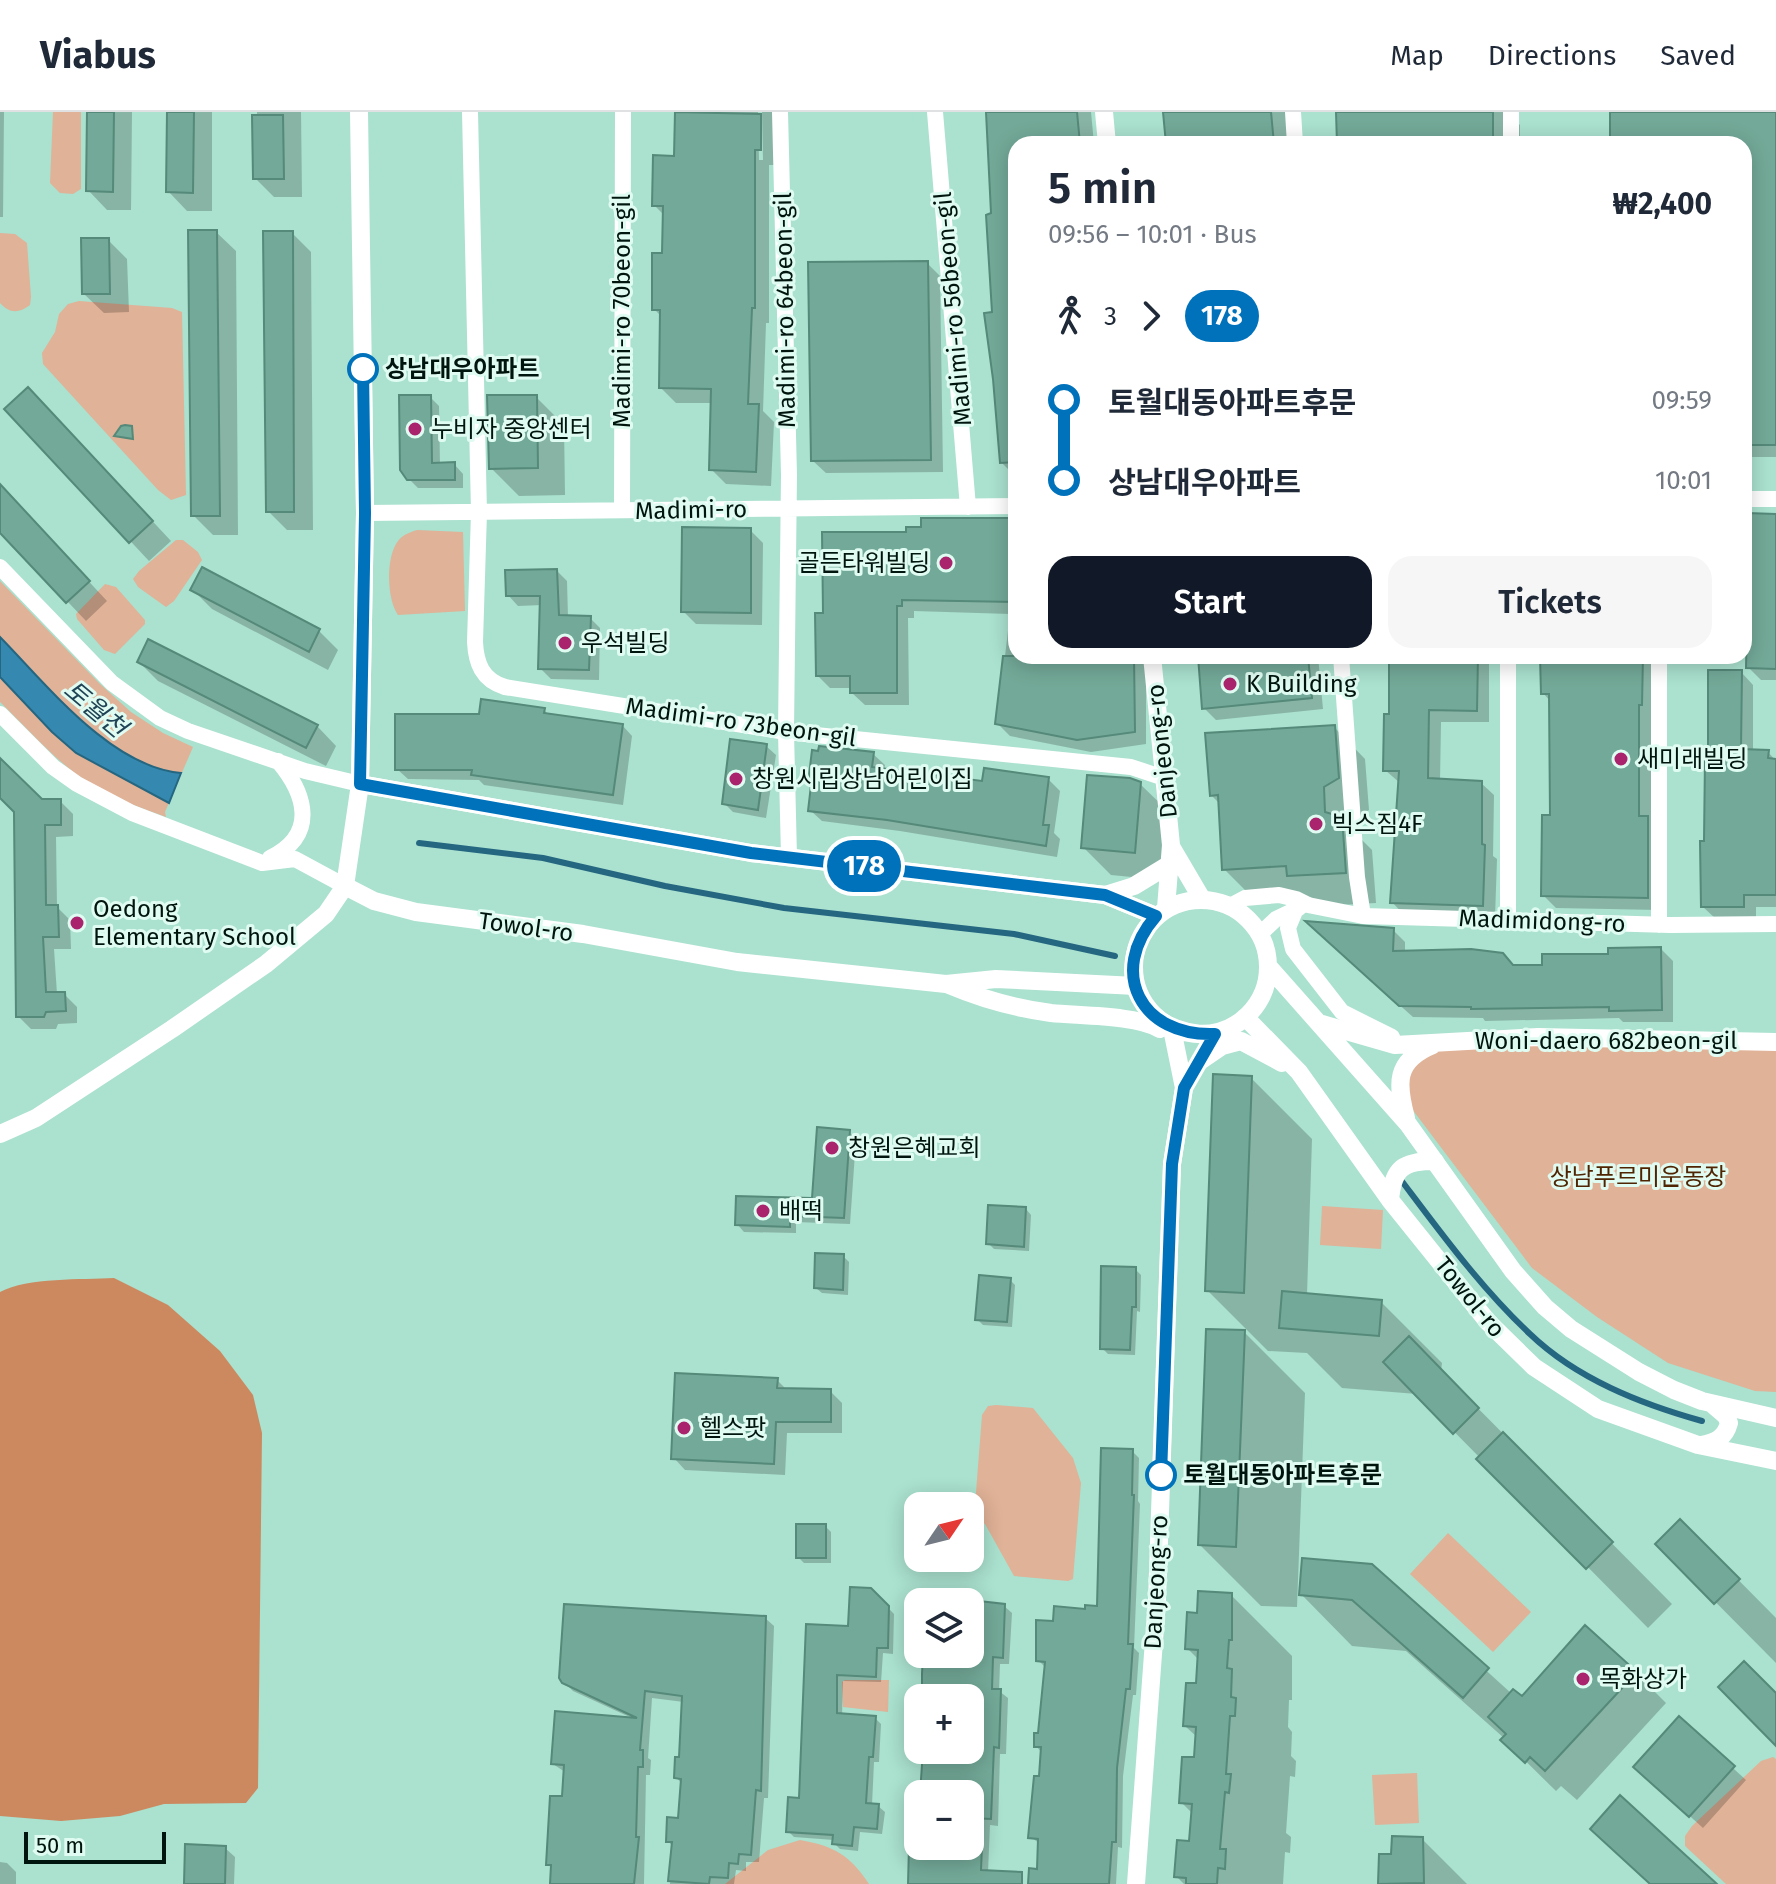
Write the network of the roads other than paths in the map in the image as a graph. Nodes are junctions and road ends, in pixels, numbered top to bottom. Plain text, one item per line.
1 (359, 112) edge
2 (470, 112) edge
3 (623, 112) edge
4 (780, 112) edge
5 (935, 112) edge
6 (1104, 112) edge
7 (1293, 112) edge
8 (1511, 112) edge
9 (1106, 136) edge
10 (1294, 136) edge
11 (1511, 136) edge
12 (1752, 499) edge
13 (1776, 499) edge
14 (1008, 506) edge
15 (968, 507) junction
16 (789, 509) junction
17 (622, 510) junction
18 (479, 512) junction
19 (365, 513) junction
20 (0, 567) edge
21 (1153, 664) edge
22 (1342, 664) edge
23 (1508, 664) edge
24 (1659, 664) edge
25 (0, 714) edge
26 (786, 732) junction
27 (278, 761) junction
28 (1164, 778) junction
29 (360, 784) junction
30 (1170, 855) junction
31 (789, 857) junction
32 (262, 863) junction
33 (345, 886) junction
34 (1105, 895) junction
35 (1202, 899) junction
36 (1230, 906) junction
37 (1302, 907) junction
38 (1161, 912) junction
39 (1363, 916) junction
40 (1508, 920) junction
41 (1776, 924) edge
42 (1659, 925) junction
43 (1260, 934) junction
44 (1268, 966) junction
45 (946, 984) junction
46 (1136, 986) junction
47 (1246, 1018) junction
48 (1318, 1022) junction
49 (1173, 1033) junction
50 (1215, 1034) junction
51 (1776, 1042) edge
52 (1416, 1044) junction
53 (1436, 1044) junction
54 (1200, 1061) junction
55 (1299, 1072) junction
56 (1184, 1088) junction
57 (1408, 1124) junction
58 (0, 1134) edge
59 (1435, 1161) junction
60 (1390, 1200) junction
61 (1710, 1403) junction
62 (1776, 1418) edge
63 (1698, 1445) junction
64 (1776, 1461) edge
65 (1136, 1884) edge

1 - 19 street
2 - 18 street, Madimi-ro 73beon-gil
3 - 17 street, Madimi-ro 70beon-gil
4 - 16 street, Madimi-ro 64beon-gil
5 - 15 street, Madimi-ro 56beon-gil
6 - 9 street
7 - 10 street
8 - 11 street
12 - 13 street
14 - 15 street, Madimi-ro
15 - 16 street, Madimi-ro
16 - 17 street, Madimi-ro
16 - 26 street, Madimi-ro 64beon-gil
17 - 18 street, Madimi-ro
18 - 19 street, Madimi-ro
18 - 26 street, Madimi-ro 73beon-gil
19 - 29 street
20 - 27 street
21 - 28 street, Danjeong-ro
22 - 39 street
23 - 40 street
24 - 42 street
25 - 32 street
26 - 28 street, Madimi-ro 73beon-gil
26 - 31 street, Madimi-ro 64beon-gil
27 - 29 street
27 - 32 street
28 - 30 street, Danjeong-ro
29 - 31 street
29 - 33 street
30 - 34 street
30 - 35 street, Danjeong-ro
30 - 38 street, Danjeong-ro
31 - 34 street
32 - 33 street
33 - 45 street, Towol-ro
33 - 58 street
34 - 38 street
35 - 36 street
35 - 38 street
36 - 37 street, Madimidong-ro
36 - 43 street
37 - 39 street, Madimidong-ro
37 - 43 street
37 - 52 street
38 - 46 street
39 - 40 street, Madimidong-ro
40 - 42 street, Madimidong-ro
41 - 42 street, Madimidong-ro
43 - 44 street
44 - 47 street
44 - 48 street, Towol-ro
45 - 46 street, Towol-ro
45 - 49 street
46 - 49 street
47 - 50 street
47 - 55 street, Towol-ro
48 - 52 street, Woni-daero 682beon-gil
48 - 57 street, Towol-ro
49 - 50 street
49 - 56 street, Danjeong-ro
50 - 54 street, Danjeong-ro
51 - 53 street, Woni-daero 682beon-gil
52 - 53 street, Woni-daero 682beon-gil
53 - 57 street
54 - 55 street
54 - 56 street, Danjeong-ro
55 - 60 street, Towol-ro
56 - 65 street, Danjeong-ro
57 - 59 street, Towol-ro
59 - 60 street
59 - 61 street, Towol-ro
60 - 63 street, Towol-ro
61 - 62 street, Towol-ro
61 - 63 street
63 - 64 street, Towol-ro

